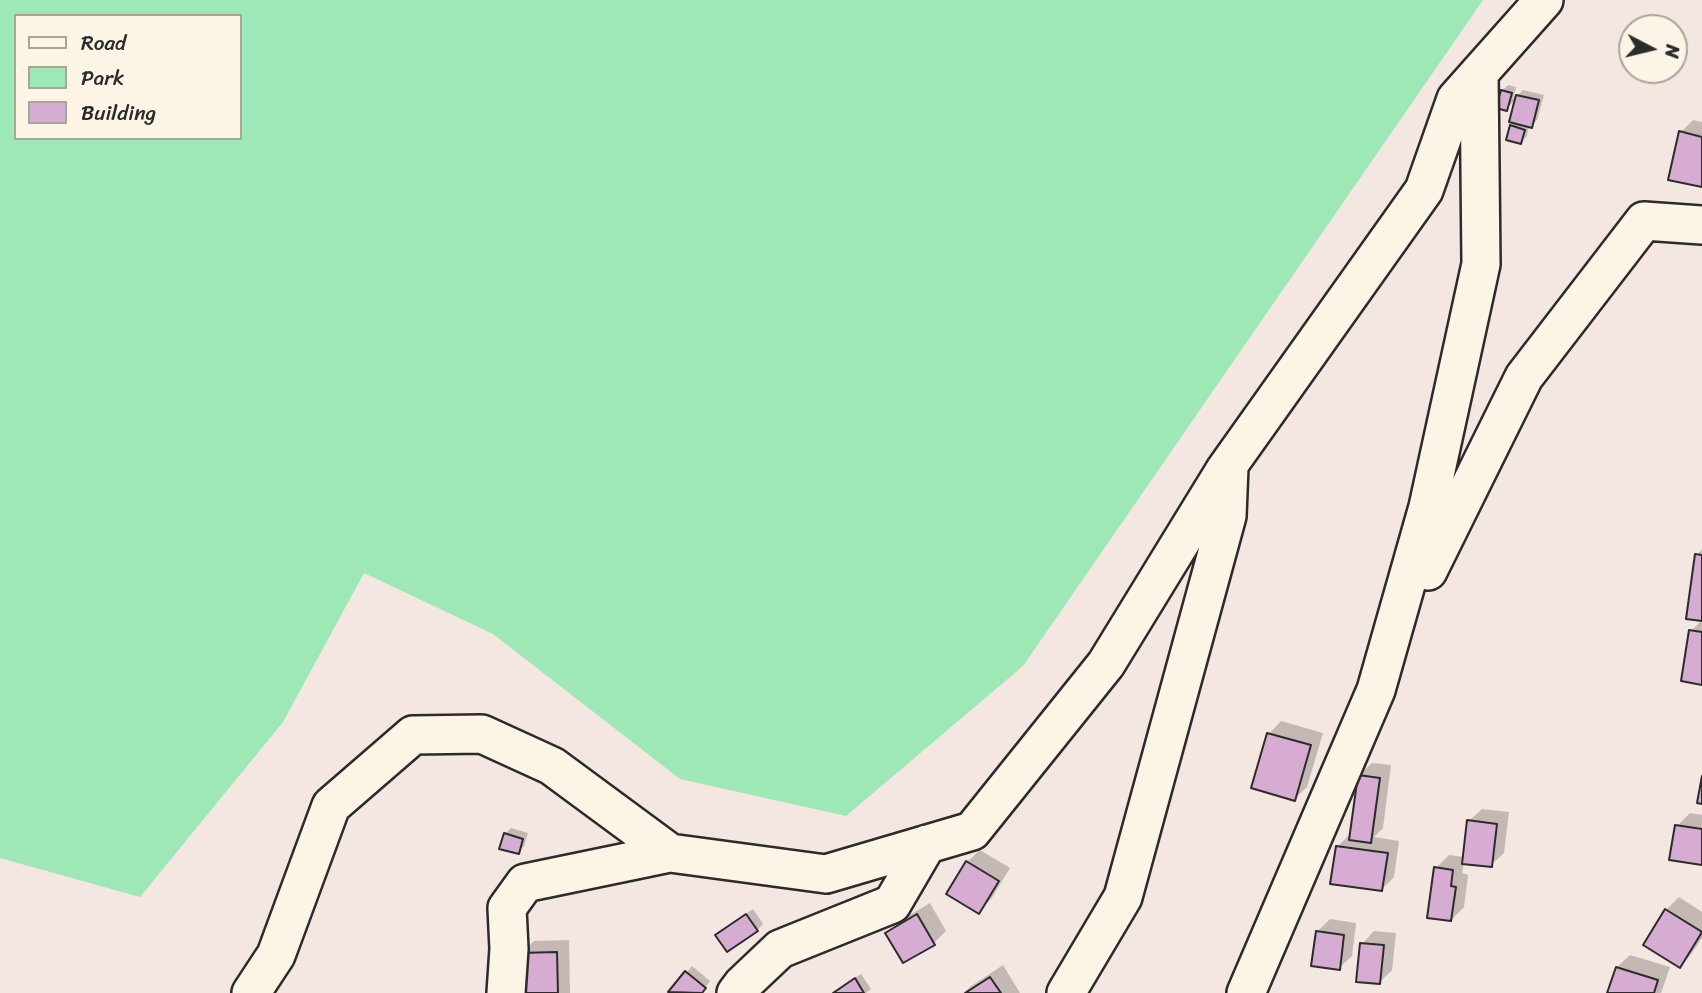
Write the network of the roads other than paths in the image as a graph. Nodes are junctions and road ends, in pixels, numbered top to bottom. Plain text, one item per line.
1 (1544, 0) edge
2 (1479, 73) junction
3 (1702, 225) edge
4 (1229, 464) junction
5 (1386, 656) junction
6 (927, 844) junction
7 (670, 853) junction
8 (251, 993) edge
9 (506, 993) edge
10 (736, 993) edge
11 (1066, 993) edge
12 (1245, 993) edge

1 - 2 street
2 - 4 street
2 - 5 street
3 - 5 street
4 - 6 street
4 - 11 street
5 - 12 street
6 - 7 street
6 - 10 street
7 - 8 street
7 - 9 street

